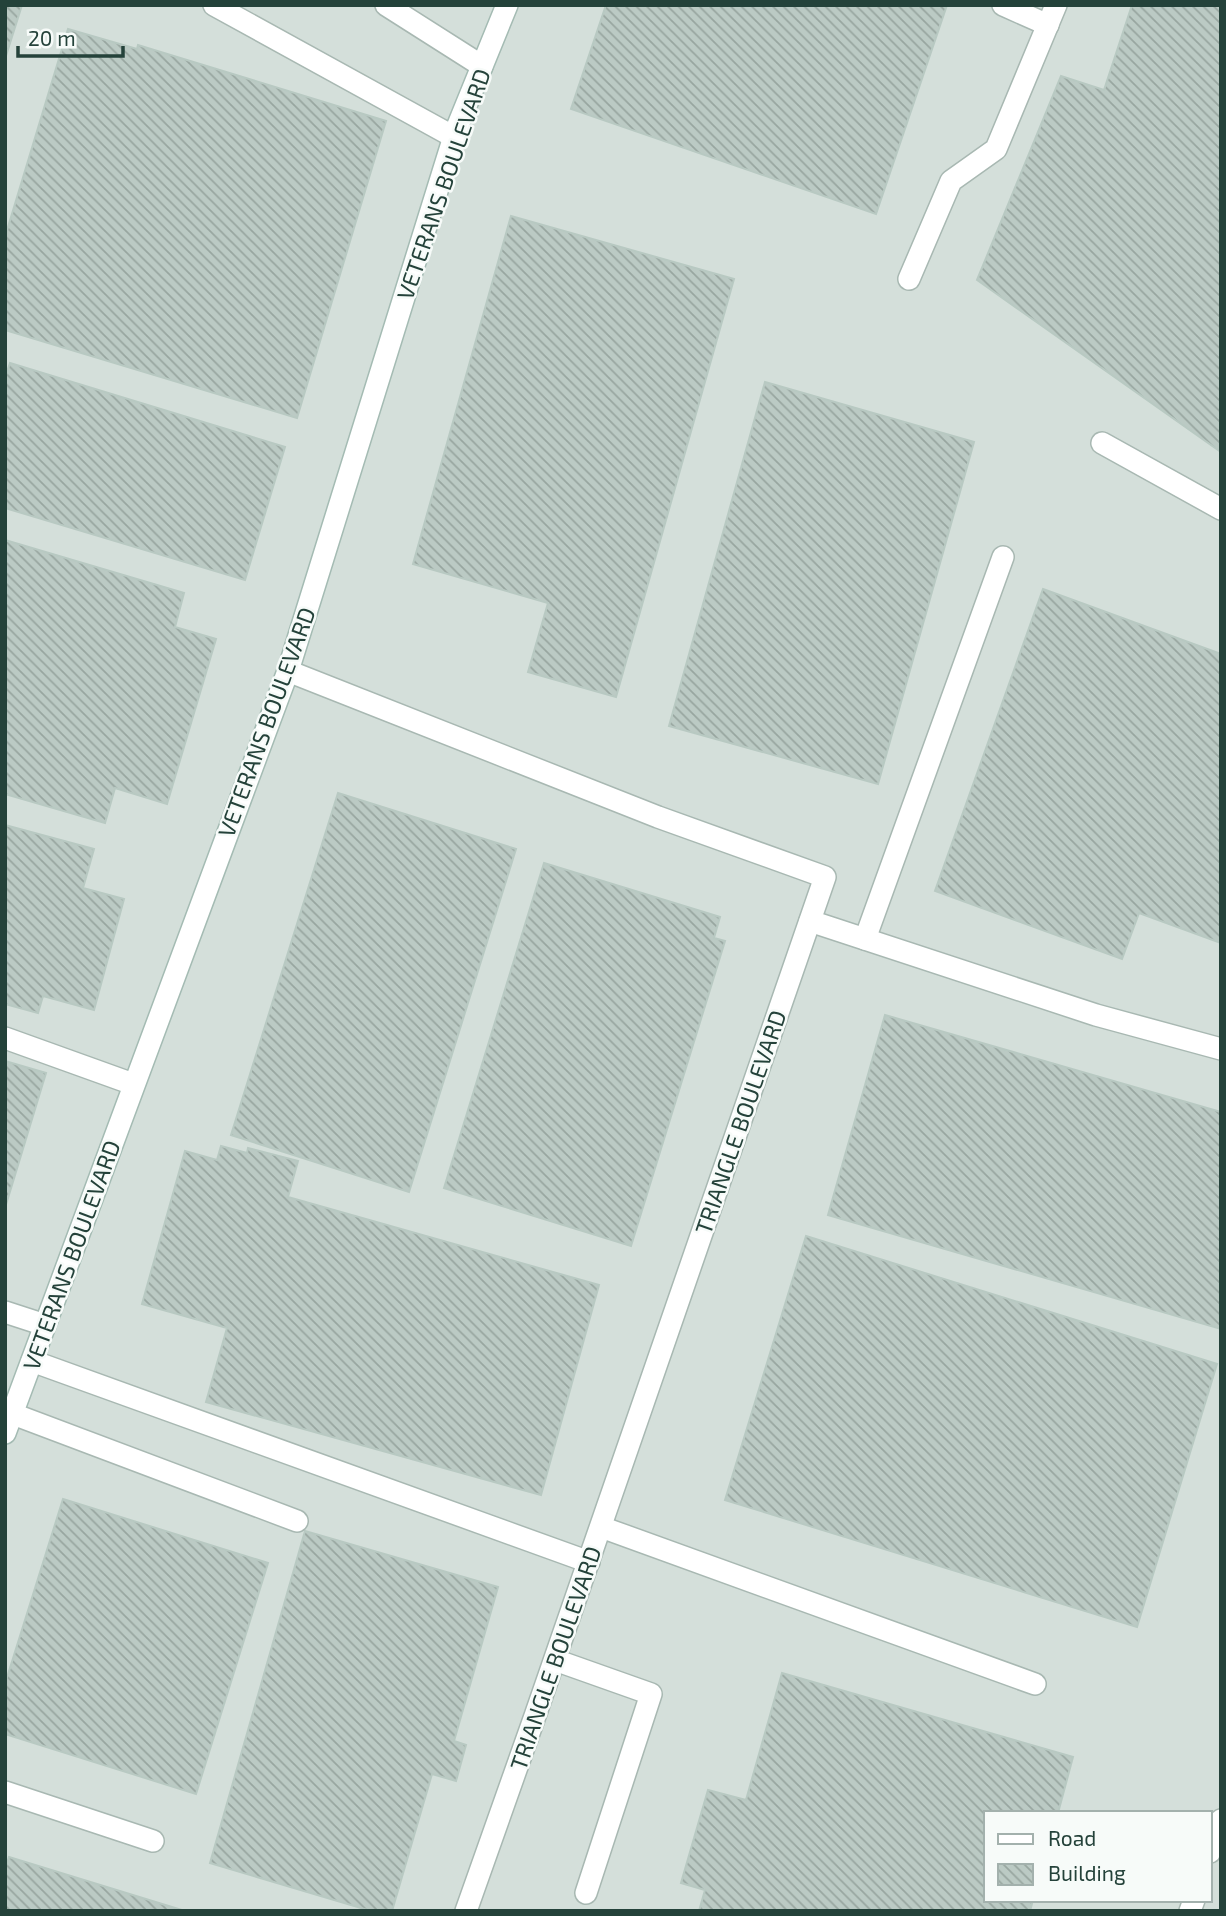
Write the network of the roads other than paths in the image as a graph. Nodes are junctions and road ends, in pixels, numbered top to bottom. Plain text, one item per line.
1 (214, 5) edge
2 (386, 5) edge
3 (507, 5) edge
4 (1003, 5) edge
5 (1052, 15) edge
6 (482, 66) junction
7 (454, 137) junction
8 (909, 279) dead end
9 (1102, 443) dead end
10 (1221, 509) edge
11 (1003, 557) dead end
12 (288, 671) junction
13 (810, 921) junction
14 (865, 939) junction
15 (5, 1038) edge
16 (1221, 1049) edge
17 (133, 1084) junction
18 (5, 1312) edge
19 (45, 1325) junction
20 (32, 1361) junction
21 (8, 1419) edge
22 (297, 1521) dead end
23 (601, 1527) junction
24 (589, 1562) junction
25 (555, 1660) junction
26 (1035, 1684) dead end
27 (5, 1792) edge
28 (1221, 1821) edge
29 (153, 1841) dead end
30 (1212, 1846) edge
31 (586, 1893) dead end
32 (466, 1911) edge

1 - 7 street
2 - 6 street
3 - 6 street, VETERANS BOULEVARD
4 - 5 street
5 - 8 street
6 - 7 street, VETERANS BOULEVARD
7 - 12 street, VETERANS BOULEVARD
9 - 10 street
11 - 14 street
12 - 13 street, TRIANGLE BOULEVARD
12 - 17 street, VETERANS BOULEVARD
13 - 14 street
13 - 23 street, TRIANGLE BOULEVARD
14 - 16 street
15 - 17 street
17 - 19 street, VETERANS BOULEVARD
18 - 19 street
19 - 20 street, VETERANS BOULEVARD
20 - 21 street, VETERANS BOULEVARD
20 - 24 street
21 - 22 street
23 - 24 street, TRIANGLE BOULEVARD
23 - 26 street
24 - 25 street, TRIANGLE BOULEVARD
25 - 31 street
25 - 32 street, TRIANGLE BOULEVARD
27 - 29 street
28 - 30 street

